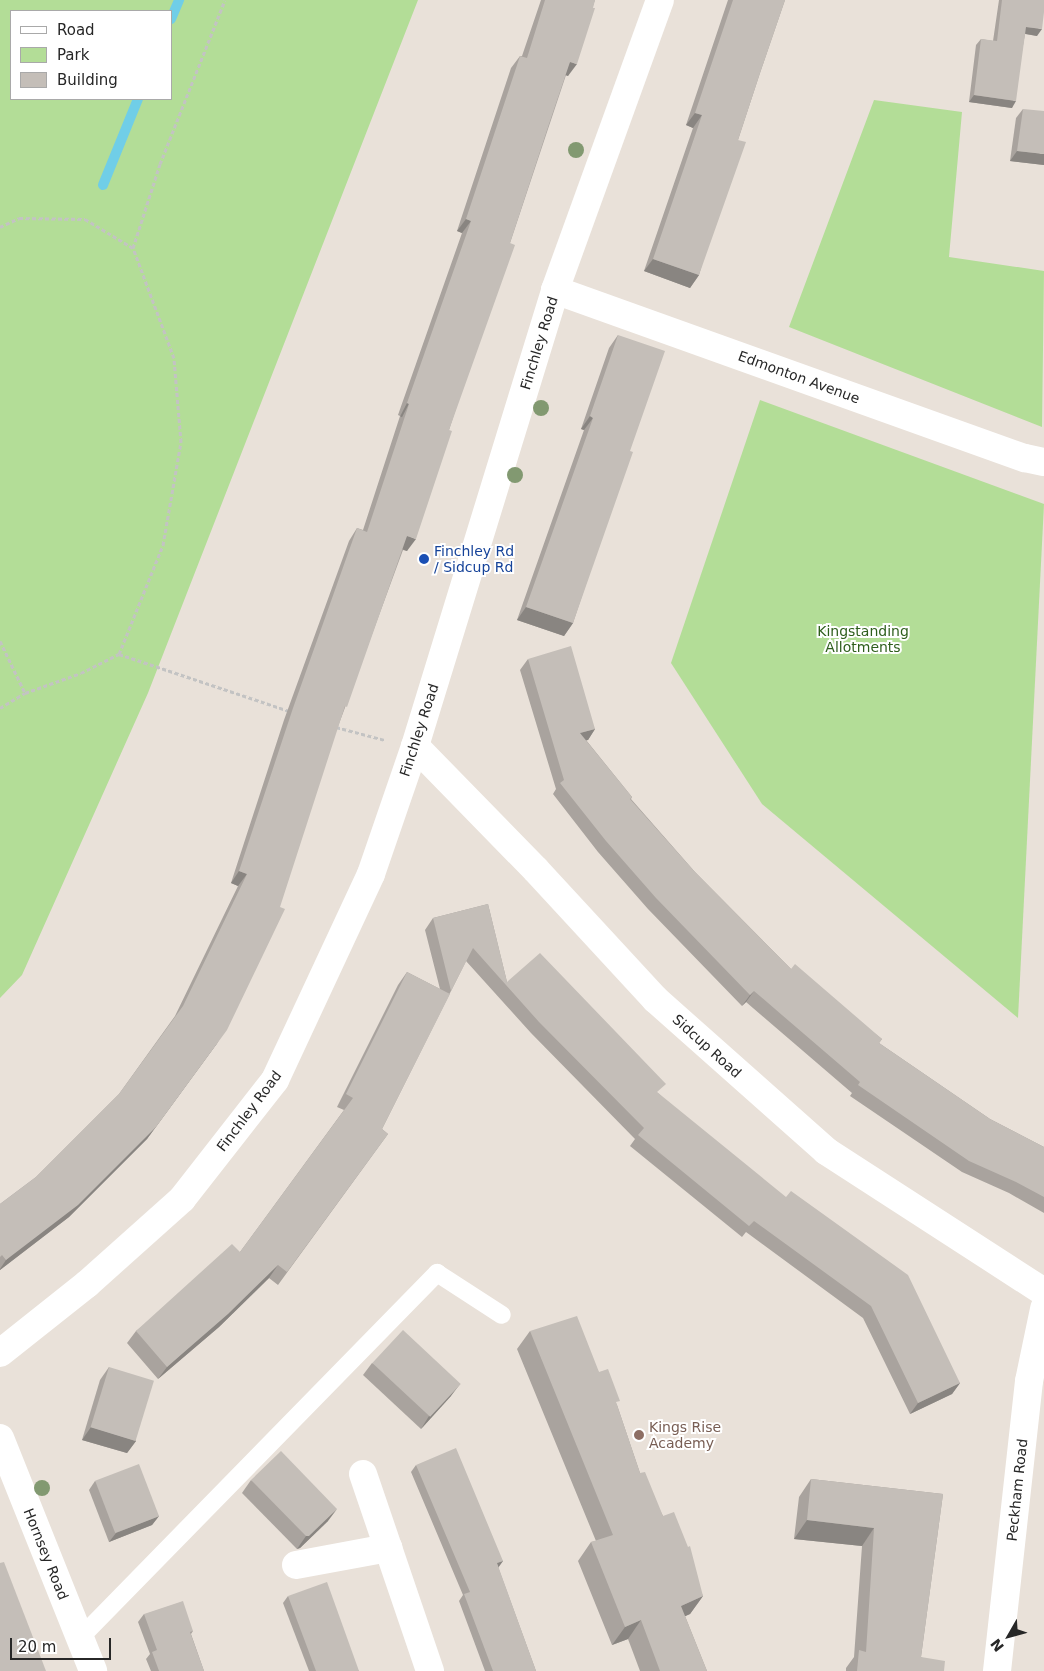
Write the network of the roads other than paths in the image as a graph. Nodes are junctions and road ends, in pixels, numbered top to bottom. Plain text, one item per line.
1 (660, 0) edge
2 (555, 290) junction
3 (1044, 462) edge
4 (415, 746) junction
5 (1044, 1292) edge
6 (1044, 1309) edge
7 (502, 1314) dead end
8 (0, 1353) edge
9 (0, 1438) edge
10 (363, 1474) dead end
11 (388, 1548) junction
12 (296, 1565) dead end
13 (80, 1638) junction
14 (92, 1671) edge
15 (430, 1671) edge
16 (997, 1671) edge

1 - 2 street, Finchley Road
2 - 3 street, Edmonton Avenue
2 - 4 street, Finchley Road
4 - 5 street, Sidcup Road
4 - 8 street, Finchley Road
6 - 16 street, Peckham Road
7 - 13 lane
9 - 13 street, Hornsey Road
10 - 11 street
11 - 12 street
11 - 15 street
13 - 14 street, Hornsey Road

